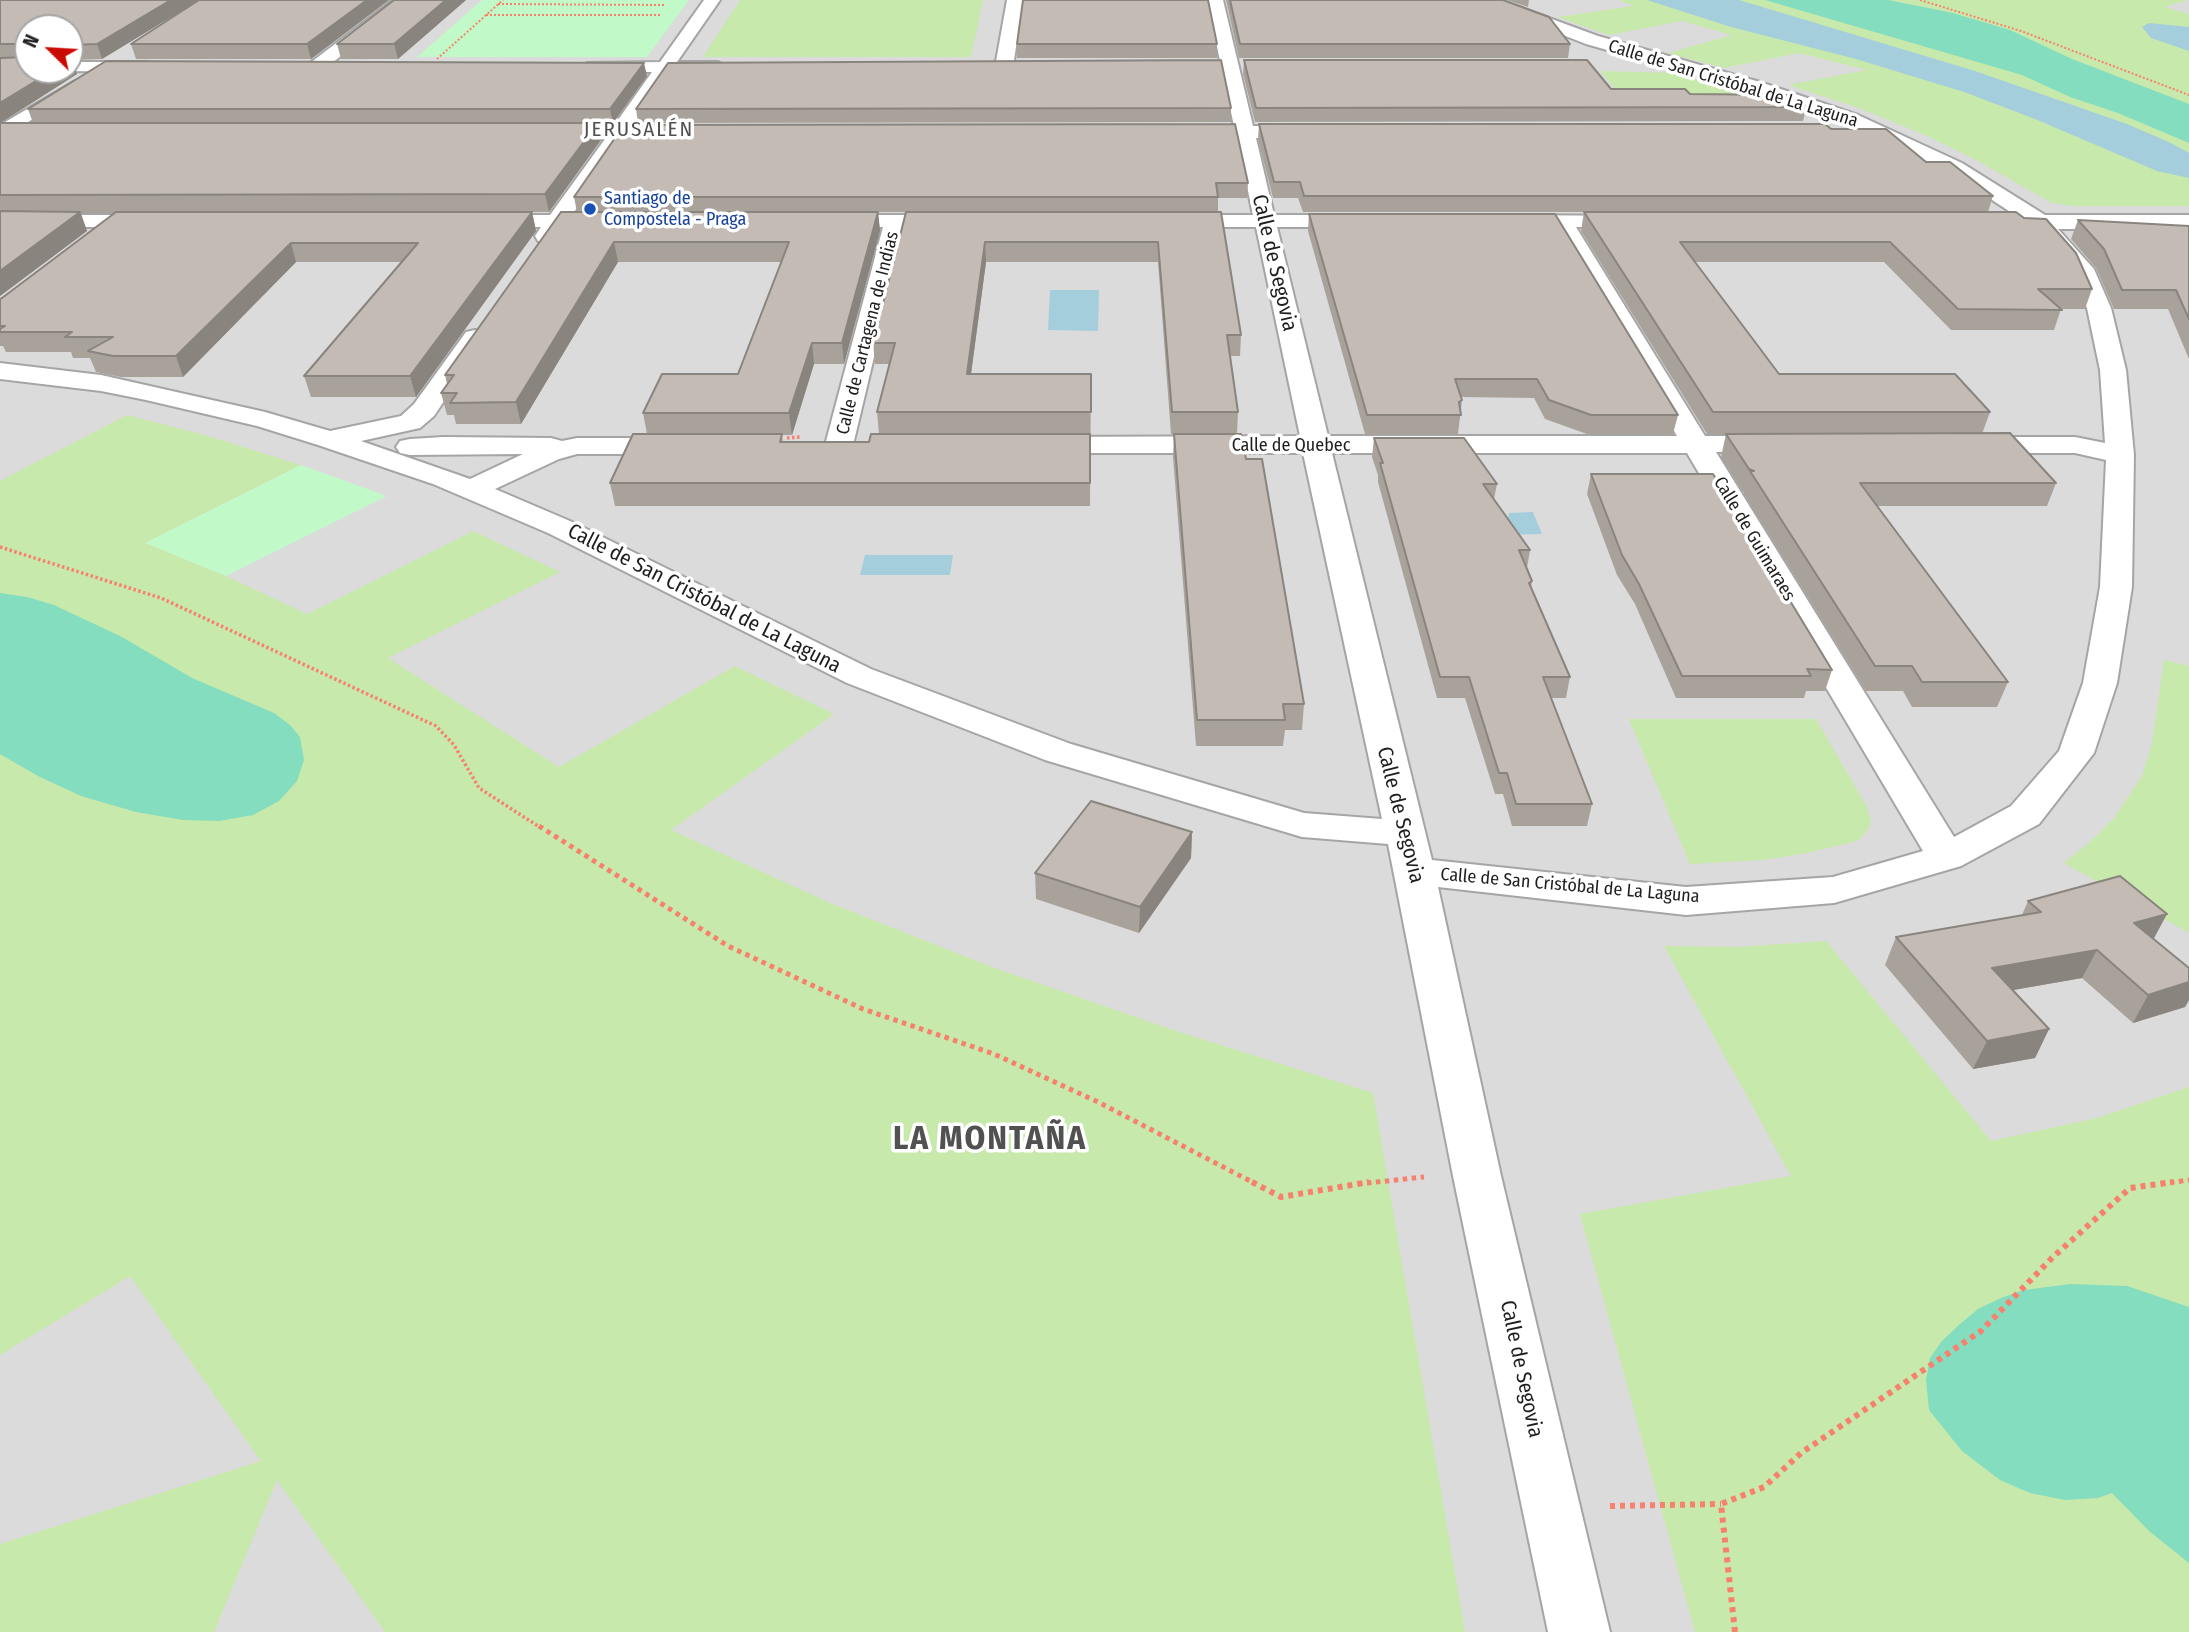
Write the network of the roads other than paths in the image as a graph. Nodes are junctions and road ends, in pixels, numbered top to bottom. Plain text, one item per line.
1 (403, 0) edge
2 (712, 0) edge
3 (1015, 0) edge
4 (1215, 0) edge
5 (1486, 0) edge
6 (132, 50) edge
7 (665, 66) junction
8 (1623, 66) dead end
9 (1680, 66) junction
10 (84, 67) edge
11 (104, 67) junction
12 (163, 67) edge
13 (343, 67) edge
14 (572, 67) edge
15 (738, 67) edge
16 (1004, 67) edge
17 (1879, 130) junction
18 (1, 132) edge
19 (43, 132) edge
20 (529, 132) edge
21 (1163, 132) edge
22 (1244, 132) junction
23 (1330, 132) edge
24 (1833, 132) edge
25 (618, 133) junction
26 (682, 133) edge
27 (1264, 220) junction
28 (0, 221) edge
29 (117, 221) junction
30 (182, 221) edge
31 (467, 221) edge
32 (624, 221) edge
33 (802, 221) edge
34 (896, 221) junction
35 (977, 221) edge
36 (1153, 221) edge
37 (1381, 221) edge
38 (1492, 221) edge
39 (1561, 221) junction
40 (1657, 221) edge
41 (556, 222) junction
42 (1975, 222) edge
43 (2040, 222) junction
44 (2189, 222) edge
45 (92, 240) edge
46 (531, 257) edge
47 (485, 323) edge
48 (0, 371) edge
49 (1696, 444) junction
50 (1797, 444) edge
51 (408, 445) junction
52 (867, 445) edge
53 (1007, 445) edge
54 (1950, 445) edge
55 (577, 446) junction
56 (704, 446) edge
57 (1317, 446) junction
58 (2120, 455) junction
59 (469, 490) junction
60 (1410, 852) junction
61 (1947, 857) junction
62 (1579, 1632) edge

1 - 13 street
2 - 7 street
3 - 16 street
4 - 22 street, Calle de Segovia
5 - 9 street, Calle de San Cristóbal de La Laguna
6 - 11 street
7 - 14 street
7 - 15 street
7 - 25 street
8 - 9 street
9 - 17 street, Calle de San Cristóbal de La Laguna
10 - 11 street
11 - 12 street
11 - 18 street
17 - 24 street
17 - 43 street, Calle de San Cristóbal de La Laguna
18 - 19 street
20 - 25 street
21 - 22 street
22 - 23 street
22 - 27 street, Calle de Segovia
25 - 26 street
25 - 41 street
27 - 36 street
27 - 37 street
27 - 57 street, Calle de Segovia
28 - 29 street
29 - 30 street
29 - 45 street
31 - 41 street
32 - 41 street
33 - 34 street
34 - 35 street
34 - 52 street, Calle de Cartagena de Indias
38 - 39 street
39 - 40 street
39 - 49 street, Calle de Guimaraes
41 - 46 street
42 - 43 street
43 - 44 street
43 - 58 street, Calle de San Cristóbal de La Laguna
47 - 51 street
48 - 51 street, Calle de San Cristóbal de La Laguna
49 - 50 street, Calle de Quebec
49 - 57 street, Calle de Quebec
49 - 61 street, Calle de Guimaraes
51 - 55 street
51 - 59 street, Calle de San Cristóbal de La Laguna
53 - 57 street, Calle de Quebec
54 - 58 street
55 - 56 street
55 - 59 street
57 - 60 street, Calle de Segovia
58 - 61 street, Calle de San Cristóbal de La Laguna
59 - 60 street, Calle de San Cristóbal de La Laguna
60 - 61 street, Calle de San Cristóbal de La Laguna
60 - 62 street, Calle de Segovia

